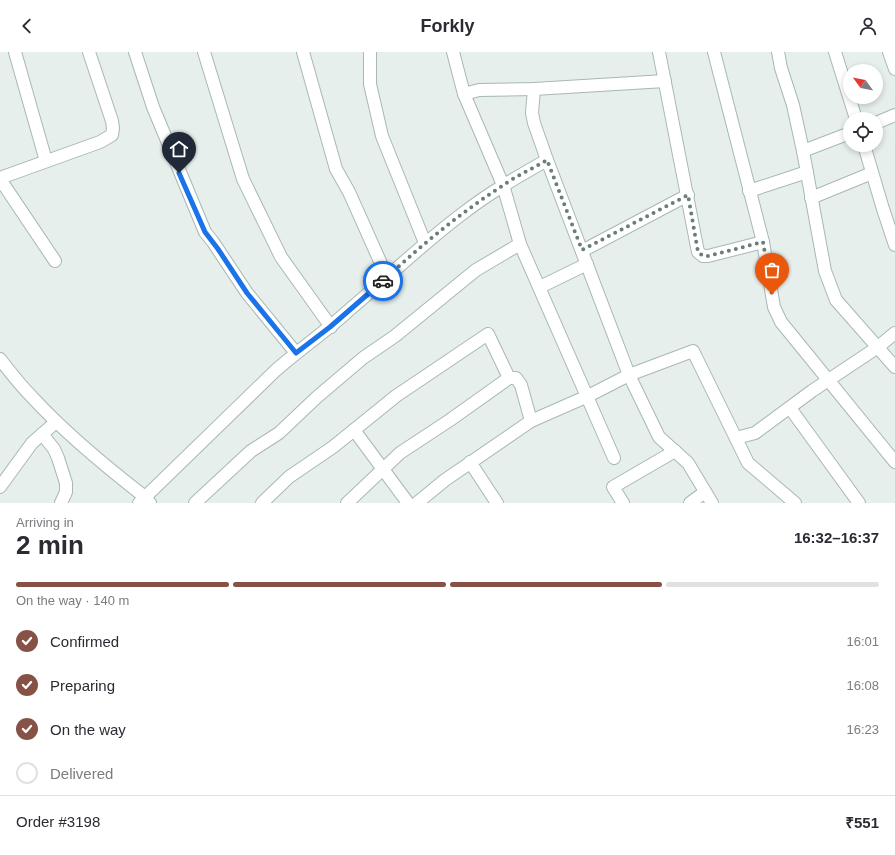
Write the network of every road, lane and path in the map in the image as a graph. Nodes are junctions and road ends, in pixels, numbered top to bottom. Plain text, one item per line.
1 (14, 52) edge
2 (89, 52) edge
3 (135, 52) edge
4 (204, 52) edge
5 (304, 52) edge
6 (370, 52) edge
7 (453, 52) edge
8 (658, 52) edge
9 (714, 52) edge
10 (778, 52) edge
11 (834, 52) edge
12 (889, 52) edge
13 (895, 69) edge
14 (665, 81) junction
15 (534, 89) junction
16 (464, 94) junction
17 (854, 112) edge
18 (895, 116) edge
19 (883, 120) edge
20 (843, 136) edge
21 (803, 151) junction
22 (866, 152) edge
23 (547, 160) junction
24 (46, 162) junction
25 (807, 172) junction
26 (872, 173) junction
27 (0, 179) edge
28 (503, 185) junction
29 (749, 191) junction
30 (688, 195) junction
31 (811, 198) junction
32 (425, 242) junction
33 (763, 242) junction
34 (520, 244) junction
35 (895, 245) edge
36 (582, 250) junction
37 (55, 261) dead end
38 (587, 264) junction
39 (387, 277) junction
40 (540, 287) junction
41 (330, 327) junction
42 (895, 333) edge
43 (878, 347) junction
44 (296, 353) junction
45 (0, 359) edge
46 (895, 367) edge
47 (629, 375) junction
48 (509, 378) junction
49 (829, 380) junction
50 (588, 396) junction
51 (790, 408) junction
52 (531, 421) junction
53 (56, 422) junction
54 (354, 430) junction
55 (42, 434) junction
56 (736, 438) junction
57 (675, 451) junction
58 (614, 458) dead end
59 (470, 462) junction
60 (895, 462) edge
61 (383, 469) junction
62 (0, 486) edge
63 (705, 492) junction
64 (145, 501) edge
65 (61, 503) edge
66 (195, 503) edge
67 (262, 503) edge
68 (347, 503) edge
69 (408, 503) edge
70 (417, 503) edge
71 (497, 503) edge
72 (623, 503) edge
73 (690, 503) edge
74 (712, 503) edge
75 (795, 503) edge
76 (859, 503) edge

1 - 24 street
2 - 24 street
3 - 44 street
4 - 41 street
5 - 39 street
6 - 32 street
7 - 16 street
8 - 14 street
9 - 29 street
10 - 21 street
11 - 17 street
12 - 13 street
14 - 15 street
14 - 30 street
15 - 16 street
15 - 23 street
16 - 28 street
18 - 19 street
20 - 21 street
21 - 25 street
22 - 26 street
23 - 28 street
23 - 36 street
24 - 27 street
25 - 29 street
25 - 31 street
26 - 31 street
26 - 35 street
27 - 37 street
28 - 32 street
28 - 34 street
29 - 33 street
30 - 33 street
30 - 36 street
31 - 43 street
32 - 39 street
33 - 49 street
34 - 40 street
34 - 66 street
36 - 38 street
38 - 40 street
38 - 47 street
39 - 41 street
40 - 50 street
41 - 44 street
42 - 43 street
43 - 46 street
43 - 49 street
44 - 64 street
45 - 53 street
47 - 50 street
47 - 56 street
47 - 57 street
48 - 52 street
48 - 54 street
48 - 61 street
49 - 51 street
49 - 60 street
50 - 52 street
50 - 58 street
51 - 56 street
51 - 76 street
52 - 59 street
53 - 55 street
53 - 64 street
54 - 61 street
54 - 67 street
55 - 62 street
55 - 65 street
56 - 75 street
57 - 63 street
57 - 72 street
59 - 70 street
59 - 71 street
61 - 68 street
61 - 69 street
63 - 73 street
63 - 74 street

